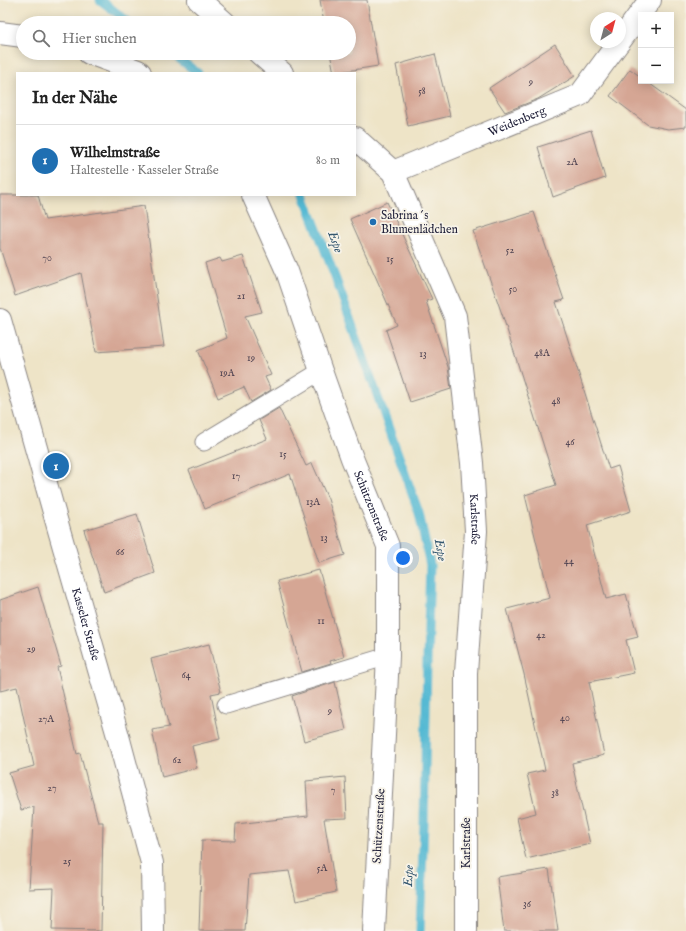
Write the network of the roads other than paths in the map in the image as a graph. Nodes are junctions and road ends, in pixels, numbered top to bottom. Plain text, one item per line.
1 (199, 0) edge
2 (650, 0) edge
3 (217, 16) edge
4 (0, 33) edge
5 (626, 33) edge
6 (16, 35) edge
7 (615, 48) edge
8 (107, 60) edge
9 (267, 60) edge
10 (139, 72) edge
11 (281, 72) edge
12 (356, 139) edge
13 (393, 172) junction
14 (253, 196) edge
15 (0, 320) edge
16 (321, 371) junction
17 (204, 442) dead end
18 (388, 656) junction
19 (226, 705) dead end
20 (153, 931) edge
21 (374, 931) edge
22 (466, 931) edge

1 - 3 street
2 - 5 street, Weidenberg
4 - 6 street
7 - 13 street, Weidenberg
8 - 10 street
9 - 11 street
12 - 13 street, Karlstraße
13 - 22 street, Karlstraße
14 - 16 street, Schützenstraße
15 - 20 street, Kasseler Straße
16 - 17 lane
16 - 18 street, Schützenstraße
18 - 19 lane
18 - 21 street, Schützenstraße

